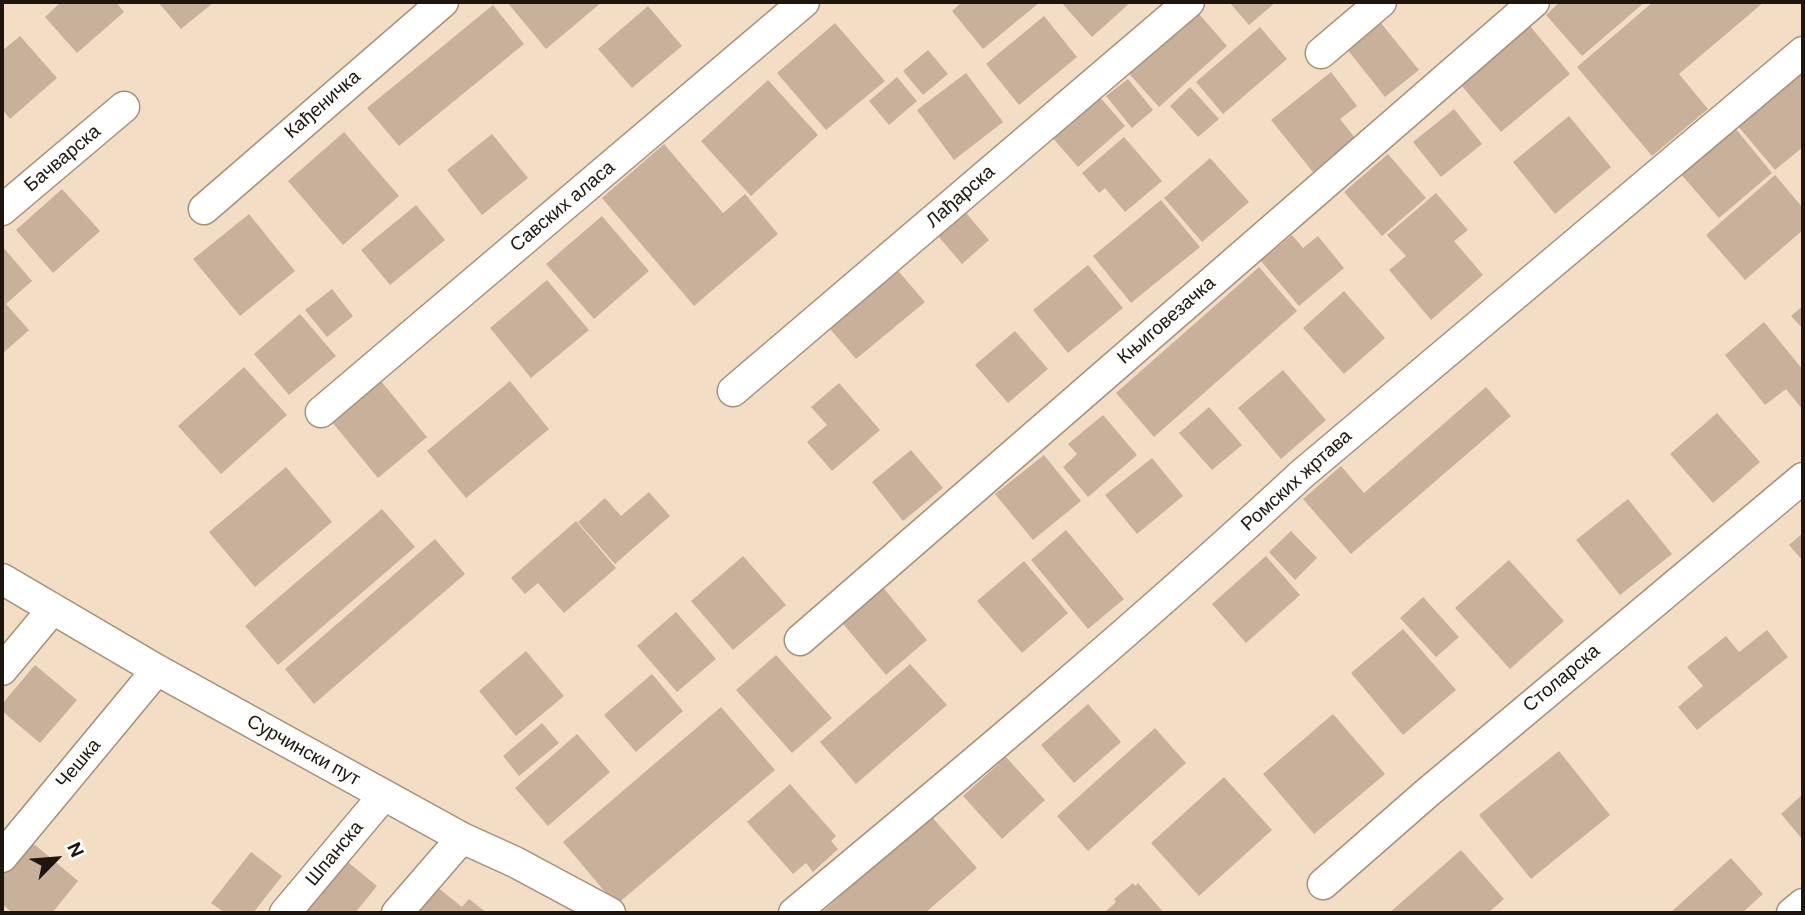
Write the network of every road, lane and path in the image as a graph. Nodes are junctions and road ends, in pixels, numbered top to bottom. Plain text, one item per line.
1 (443, 2) edge
2 (804, 2) edge
3 (1189, 2) edge
4 (1381, 2) edge
5 (1534, 2) edge
6 (1803, 52) edge
7 (1321, 53) dead end
8 (124, 107) dead end
9 (204, 209) dead end
10 (2, 210) edge
11 (733, 391) dead end
12 (321, 412) dead end
13 (1803, 478) edge
14 (2, 579) edge
15 (52, 610) junction
16 (800, 640) dead end
17 (2, 670) edge
18 (157, 670) junction
19 (384, 795) junction
20 (462, 838) junction
21 (2, 857) edge
22 (1323, 884) dead end
23 (1803, 904) edge
24 (285, 913) edge
25 (397, 913) edge
26 (610, 913) edge
27 (794, 913) edge
28 (1792, 913) edge

1 - 9 street, Кађеничка
2 - 12 street, Савских аласа
3 - 11 street, Лађарска
4 - 7 street
5 - 16 street, Књиговезачка
6 - 27 street, Ромских жртава
8 - 10 street, Бачварска
13 - 22 street, Столарска
14 - 15 street, Сурчински пут
15 - 17 street
15 - 18 street, Сурчински пут
18 - 19 street, Сурчински пут
18 - 21 street, Чешка
19 - 20 street, Сурчински пут
19 - 24 street, Шпанска
20 - 25 street
20 - 26 street, Сурчински пут
23 - 28 street

